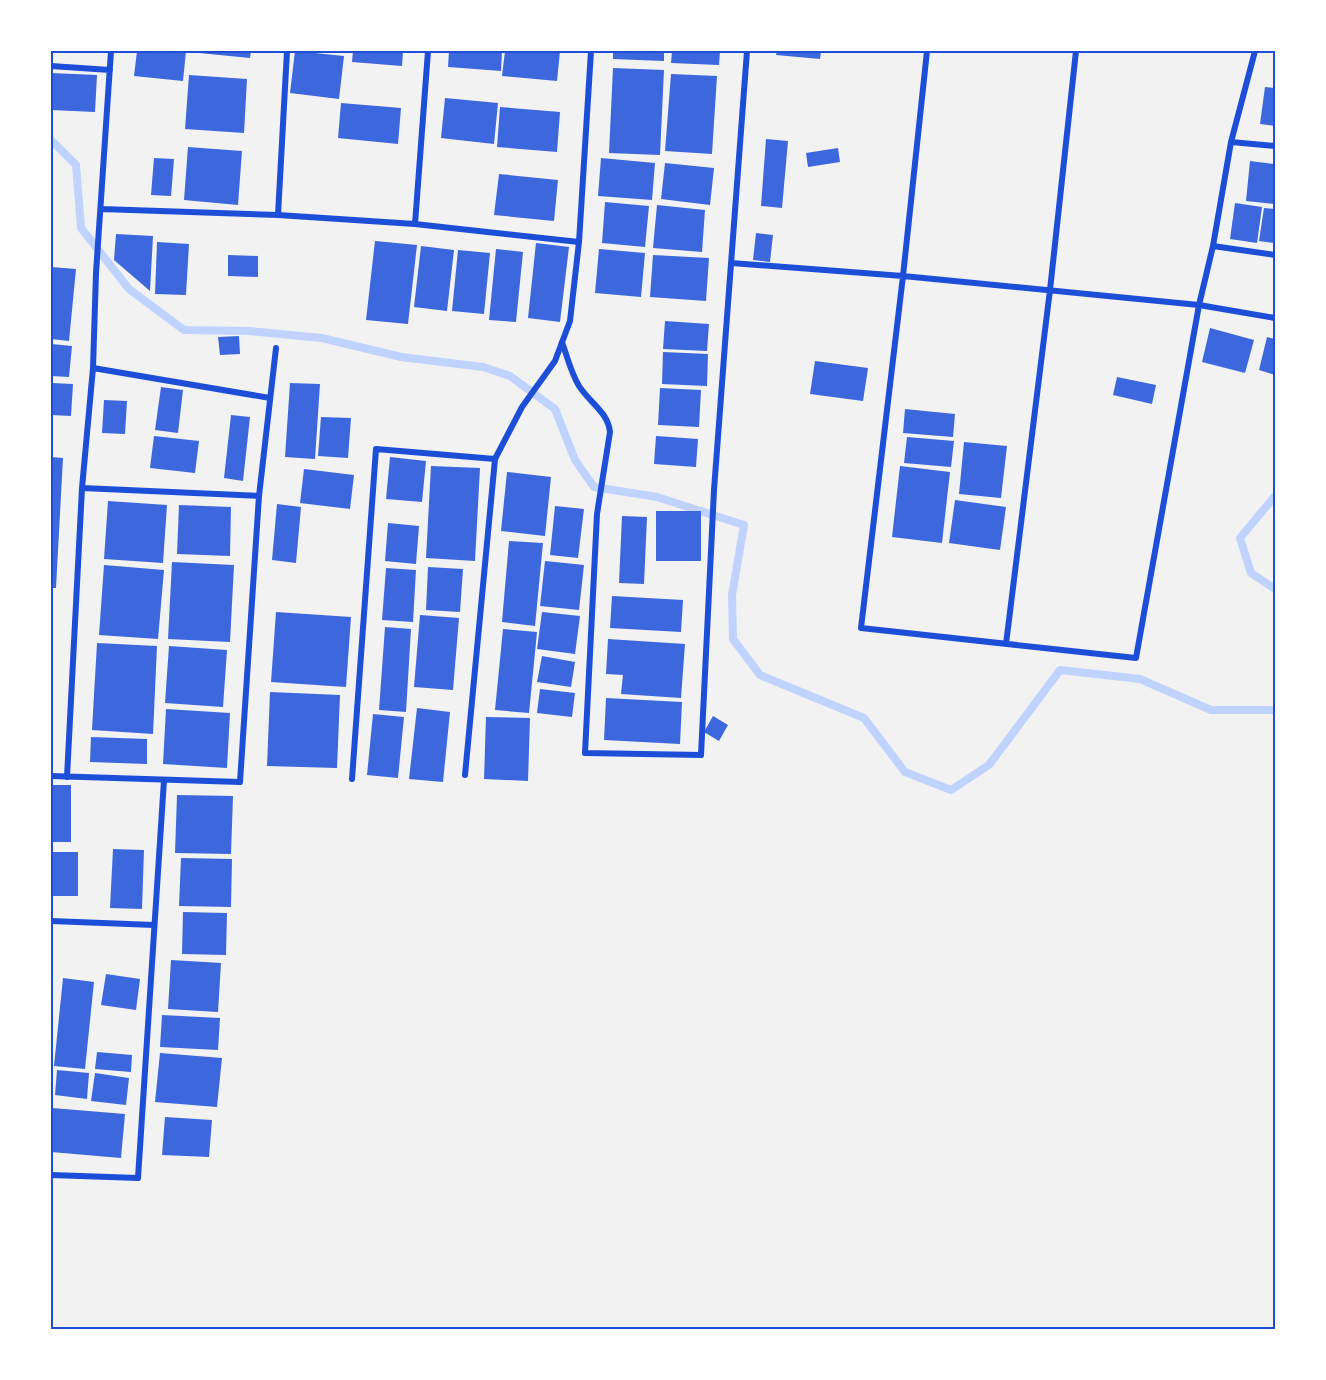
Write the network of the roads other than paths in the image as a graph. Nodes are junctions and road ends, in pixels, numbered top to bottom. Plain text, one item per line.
1 (111, 51) edge
2 (287, 51) edge
3 (428, 51) edge
4 (591, 51) edge
5 (747, 51) edge
6 (927, 51) edge
7 (1076, 51) edge
8 (1255, 51) edge
9 (51, 66) edge
10 (110, 70) junction
11 (1231, 142) junction
12 (1275, 146) edge
13 (101, 209) junction
14 (278, 215) junction
15 (415, 224) junction
16 (579, 242) junction
17 (1213, 246) junction
18 (1275, 255) edge
19 (731, 263) junction
20 (903, 276) junction
21 (1050, 290) junction
22 (1199, 305) junction
23 (1275, 318) edge
24 (562, 342) junction
25 (276, 348) dead end
26 (93, 368) junction
27 (270, 399) junction
28 (495, 459) junction
29 (82, 488) junction
30 (259, 496) junction
31 (1006, 645) junction
32 (465, 775) dead end
33 (51, 776) edge
34 (67, 777) junction
35 (352, 779) dead end
36 (164, 780) junction
37 (51, 921) edge
38 (154, 925) junction
39 (51, 1175) edge

1 - 10 street
2 - 14 street
3 - 15 street
4 - 16 street
5 - 19 street
6 - 20 street
7 - 21 street
8 - 11 street
9 - 10 street
10 - 13 street
11 - 12 street
11 - 17 street
13 - 14 street
13 - 26 street
14 - 15 street
15 - 16 street
16 - 24 street
17 - 18 street
17 - 22 street
19 - 20 street
19 - 24 street
20 - 21 street
20 - 31 street
21 - 22 street
21 - 31 street
22 - 23 street
22 - 31 street
24 - 28 street
25 - 27 street
26 - 27 street
26 - 29 street
27 - 30 street
28 - 32 street
28 - 35 street
29 - 30 street
29 - 34 street
30 - 36 street
33 - 34 street
34 - 36 street
36 - 38 street
37 - 38 street
38 - 39 street

